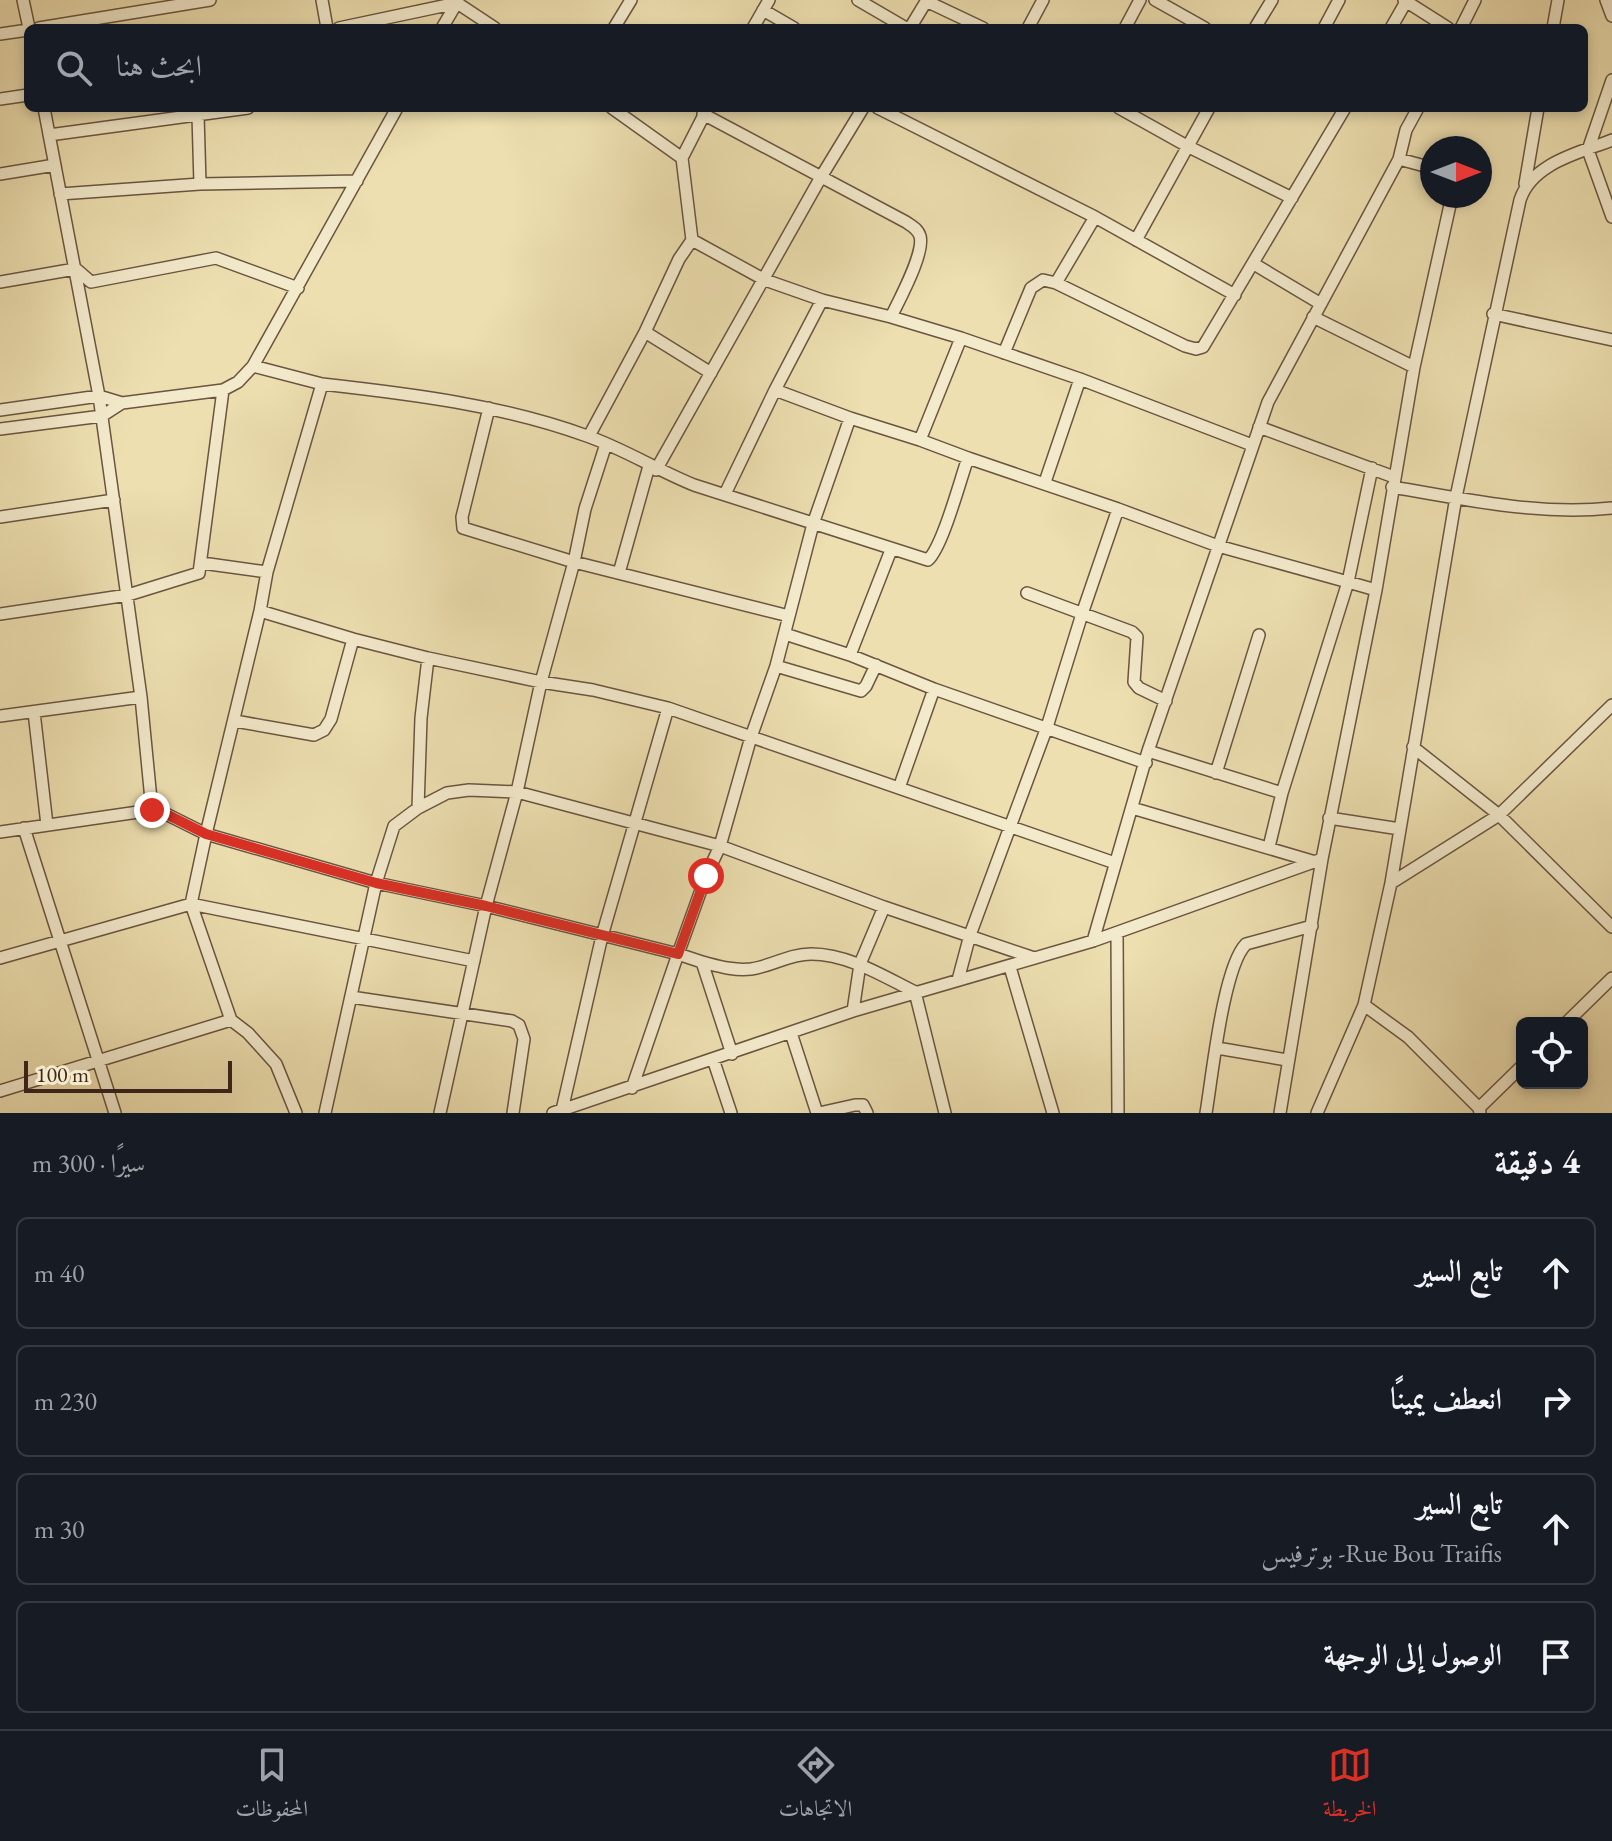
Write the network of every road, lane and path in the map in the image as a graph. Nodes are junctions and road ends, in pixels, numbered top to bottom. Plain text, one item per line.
1 (23, 0) edge
2 (210, 0) edge
3 (322, 0) edge
4 (631, 0) edge
5 (858, 0) edge
6 (926, 0) edge
7 (1043, 0) edge
8 (1140, 0) edge
9 (1155, 0) edge
10 (1272, 0) edge
11 (1339, 0) edge
12 (1406, 0) edge
13 (1475, 0) edge
14 (1558, 0) edge
15 (457, 2) edge
16 (766, 5) edge
17 (1175, 5) edge
18 (28, 24) edge
19 (63, 24) edge
20 (326, 24) edge
21 (357, 24) edge
22 (444, 24) edge
23 (489, 24) edge
24 (616, 24) edge
25 (755, 24) edge
26 (789, 24) edge
27 (901, 24) edge
28 (911, 24) edge
29 (975, 24) edge
30 (1030, 24) edge
31 (1127, 24) edge
32 (1200, 24) edge
33 (1257, 24) edge
34 (1326, 24) edge
35 (1393, 24) edge
36 (1442, 24) edge
37 (1463, 24) edge
38 (1554, 24) edge
39 (24, 30) edge
40 (0, 34) edge
41 (1612, 80) edge
42 (24, 96) edge
43 (0, 99) edge
44 (45, 112) edge
45 (219, 112) edge
46 (395, 112) edge
47 (618, 112) edge
48 (705, 112) edge
49 (707, 112) edge
50 (861, 112) edge
51 (886, 112) edge
52 (1126, 112) edge
53 (1207, 112) edge
54 (1343, 112) edge
55 (1416, 112) edge
56 (1537, 112) edge
57 (198, 115) junction
58 (49, 135) junction
59 (1612, 140) edge
60 (1187, 146) junction
61 (1588, 150) junction
62 (682, 158) junction
63 (1399, 159) junction
64 (55, 165) junction
65 (1420, 165) edge
66 (0, 174) edge
67 (821, 177) junction
68 (357, 181) junction
69 (200, 184) junction
70 (1525, 184) junction
71 (60, 194) junction
72 (1292, 198) junction
73 (1449, 208) edge
74 (1095, 217) junction
75 (1612, 217) edge
76 (692, 240) junction
77 (1136, 240) junction
78 (1254, 264) junction
79 (75, 269) junction
80 (765, 280) junction
81 (0, 282) edge
82 (1056, 283) junction
83 (298, 288) junction
84 (1235, 295) junction
85 (822, 300) junction
86 (1321, 304) junction
87 (1493, 314) junction
88 (891, 317) junction
89 (1313, 317) junction
90 (645, 332) junction
91 (961, 338) junction
92 (1612, 340) edge
93 (1004, 353) junction
94 (253, 366) junction
95 (1414, 367) junction
96 (711, 373) junction
97 (1080, 379) junction
98 (322, 384) junction
99 (223, 390) junction
100 (775, 390) junction
101 (99, 396) junction
102 (122, 403) junction
103 (489, 408) junction
104 (0, 410) edge
105 (102, 416) junction
106 (850, 418) junction
107 (1259, 427) junction
108 (0, 429) edge
109 (589, 436) junction
110 (920, 440) junction
111 (606, 444) junction
112 (1252, 445) junction
113 (968, 458) junction
114 (652, 468) junction
115 (1372, 468) junction
116 (1045, 482) junction
117 (1393, 482) junction
118 (725, 494) junction
119 (1456, 497) junction
120 (114, 500) junction
121 (1612, 508) edge
122 (1118, 509) junction
123 (0, 517) edge
124 (813, 524) junction
125 (1218, 546) junction
126 (891, 550) junction
127 (574, 562) junction
128 (202, 563) junction
129 (267, 572) junction
130 (619, 573) junction
131 (1348, 582) junction
132 (1376, 590) junction
133 (1027, 593) dead end
134 (128, 595) junction
135 (260, 611) junction
136 (0, 614) edge
137 (1082, 614) junction
138 (789, 616) junction
139 (785, 634) junction
140 (1259, 635) dead end
141 (353, 639) junction
142 (850, 655) junction
143 (428, 658) junction
144 (876, 665) junction
145 (776, 666) junction
146 (541, 682) junction
147 (934, 689) junction
148 (141, 697) junction
149 (1166, 701) junction
150 (1612, 705) edge
151 (668, 708) junction
152 (34, 712) junction
153 (0, 716) edge
154 (235, 721) junction
155 (1047, 727) junction
156 (751, 737) junction
157 (1413, 747) junction
158 (1147, 757) junction
159 (1216, 773) junction
160 (899, 788) junction
161 (517, 792) junction
162 (1282, 793) junction
163 (418, 808) junction
164 (1132, 808) junction
165 (152, 810) junction
166 (1499, 815) junction
167 (1329, 818) junction
168 (635, 823) junction
169 (47, 825) junction
170 (24, 828) junction
171 (1010, 828) junction
172 (1400, 829) junction
173 (0, 832) edge
174 (206, 834) junction
175 (720, 846) junction
176 (1269, 847) junction
177 (1317, 860) junction
178 (1115, 863) junction
179 (376, 883) junction
180 (1391, 883) junction
181 (191, 904) junction
182 (486, 906) junction
183 (884, 907) junction
184 (1312, 926) junction
185 (1612, 927) edge
186 (1117, 933) junction
187 (970, 935) junction
188 (602, 936) junction
189 (363, 937) junction
190 (60, 940) junction
191 (1093, 941) junction
192 (678, 954) junction
193 (0, 958) edge
194 (1034, 958) junction
195 (474, 961) junction
196 (702, 962) junction
197 (860, 964) junction
198 (1010, 967) junction
199 (1612, 978) edge
200 (958, 980) junction
201 (915, 992) junction
202 (351, 997) junction
203 (1364, 1005) junction
204 (853, 1011) junction
205 (462, 1012) junction
206 (1572, 1017) edge
207 (231, 1020) junction
208 (791, 1033) junction
209 (1217, 1048) junction
210 (732, 1054) junction
211 (713, 1059) junction
212 (99, 1060) junction
213 (1287, 1060) junction
214 (1516, 1072) edge
215 (632, 1088) junction
216 (0, 1091) edge
217 (584, 1109) edge
218 (1480, 1110) edge
219 (558, 1112) edge
220 (115, 1113) edge
221 (296, 1113) edge
222 (325, 1113) edge
223 (440, 1113) edge
224 (513, 1113) edge
225 (731, 1113) edge
226 (818, 1113) edge
227 (867, 1113) edge
228 (945, 1113) edge
229 (1053, 1113) edge
230 (1118, 1113) edge
231 (1206, 1113) edge
232 (1280, 1113) edge
233 (1317, 1113) edge

1 - 18 street
2 - 19 street
3 - 20 street
4 - 24 street
5 - 27 street
6 - 28 street
6 - 29 street
7 - 30 street
8 - 31 street
9 - 17 street
10 - 33 street
11 - 34 street
12 - 35 street
12 - 36 street
13 - 37 street
14 - 38 street
15 - 21 street
15 - 22 street
15 - 23 street
16 - 25 street
16 - 26 street
17 - 32 street
39 - 40 street
41 - 61 street
42 - 43 street
44 - 58 street
45 - 57 street
46 - 68 street
47 - 62 street
48 - 62 street
49 - 67 street
50 - 67 street
51 - 74 street
52 - 60 street
53 - 60 street
54 - 72 street
55 - 63 street
56 - 70 street
57 - 58 street
57 - 69 street
58 - 64 street
59 - 61 street
60 - 72 street
60 - 77 street
61 - 70 street
61 - 75 street
62 - 76 street
63 - 65 street
63 - 86 street
64 - 66 street
64 - 71 street
67 - 80 street
67 - 88 street
68 - 69 street
68 - 83 street
69 - 71 street
70 - 87 street
71 - 79 street
72 - 78 street
73 - 95 street
74 - 77 street
74 - 82 street
76 - 80 street
76 - 90 street
77 - 84 street
78 - 84 street
78 - 86 street
79 - 81 street
79 - 83 street
79 - 101 street
80 - 85 street
80 - 96 street
82 - 84 street
82 - 93 street
83 - 94 street
85 - 88 street
85 - 100 street
86 - 89 street
87 - 92 street
87 - 119 street
88 - 91 street
89 - 95 street
89 - 107 street
90 - 96 street
90 - 109 street
91 - 93 street
91 - 110 street
93 - 97 street
94 - 98 street
94 - 99 street
95 - 117 street
96 - 114 street
97 - 112 street
97 - 116 street
98 - 103 street
98 - 129 street
99 - 102 street
99 - 128 street
100 - 106 street
100 - 118 street
101 - 102 street
101 - 104 street
101 - 105 street
102 - 105 street
103 - 109 street
103 - 127 street
105 - 108 street
105 - 120 street
106 - 110 street
106 - 124 street
107 - 112 street
107 - 115 street
109 - 111 street
110 - 113 street
111 - 114 street
111 - 127 street
112 - 125 street
113 - 116 street
113 - 126 street
114 - 118 street
114 - 130 street
115 - 117 street
115 - 131 street
116 - 122 street
117 - 119 street
117 - 132 street
118 - 124 street
119 - 121 street
119 - 157 street
120 - 123 street
120 - 134 street
122 - 125 street
122 - 137 street
124 - 126 street
124 - 138 street
125 - 131 street
125 - 149 street
126 - 142 street
127 - 130 street
127 - 146 street
128 - 129 street
128 - 134 street
129 - 135 street
130 - 138 street
131 - 132 street
131 - 162 street
132 - 167 street
133 - 137 street
134 - 136 street
134 - 148 street
135 - 141 street
135 - 154 street
137 - 149 street
137 - 155 street
138 - 139 street
139 - 142 street
139 - 145 street
140 - 159 street
141 - 143 street
141 - 154 street
142 - 144 street
143 - 146 street
143 - 163 street
144 - 145 street
144 - 147 street
145 - 156 street
146 - 151 street
146 - 161 street
147 - 155 street
147 - 160 street
148 - 152 street
148 - 165 street
149 - 158 street
150 - 166 street
151 - 156 street
151 - 168 street
152 - 153 street
152 - 169 street
154 - 174 street
155 - 158 street
155 - 171 street
156 - 160 street
156 - 175 street
157 - 166 street
157 - 172 street
158 - 159 street
158 - 164 street
159 - 162 street
160 - 171 street
161 - 163 street
161 - 168 street
161 - 182 street
162 - 176 street
163 - 179 street
164 - 176 street
164 - 178 street
165 - 169 street
165 - 174 street
166 - 180 street
166 - 185 street
167 - 172 street
167 - 177 street
168 - 175 street
168 - 188 street
169 - 170 street
170 - 173 street
170 - 190 street
171 - 178 street
171 - 187 street
172 - 180 street
174 - 179 street
174 - 181 street
175 - 183 street
175 - 192 street
176 - 177 street
177 - 184 street
177 - 186 street
178 - 191 street
179 - 182 street
179 - 189 street
180 - 203 street
181 - 189 street
181 - 190 street
181 - 207 street
182 - 188 street
182 - 195 street
183 - 187 street
183 - 197 street
184 - 209 street
184 - 213 street
186 - 191 street
186 - 230 street
187 - 194 street
187 - 200 street
188 - 192 street
188 - 219 street
189 - 195 street
189 - 202 street
190 - 193 street
190 - 212 street
191 - 194 street
192 - 196 street
192 - 215 street
194 - 198 street
195 - 205 street
196 - 197 street
196 - 210 street
197 - 201 street
197 - 204 street
198 - 200 street
198 - 229 street
199 - 206 street
200 - 201 street
201 - 204 street
201 - 228 street
202 - 205 street
202 - 222 street
203 - 218 street
203 - 233 street
204 - 208 street
205 - 223 street
205 - 224 street
207 - 212 street
207 - 221 street
208 - 210 street
208 - 226 street
209 - 213 street
209 - 231 street
210 - 211 street
211 - 215 street
211 - 225 street
212 - 216 street
212 - 220 street
213 - 232 street
214 - 218 street
215 - 217 street
217 - 219 street
226 - 227 street

